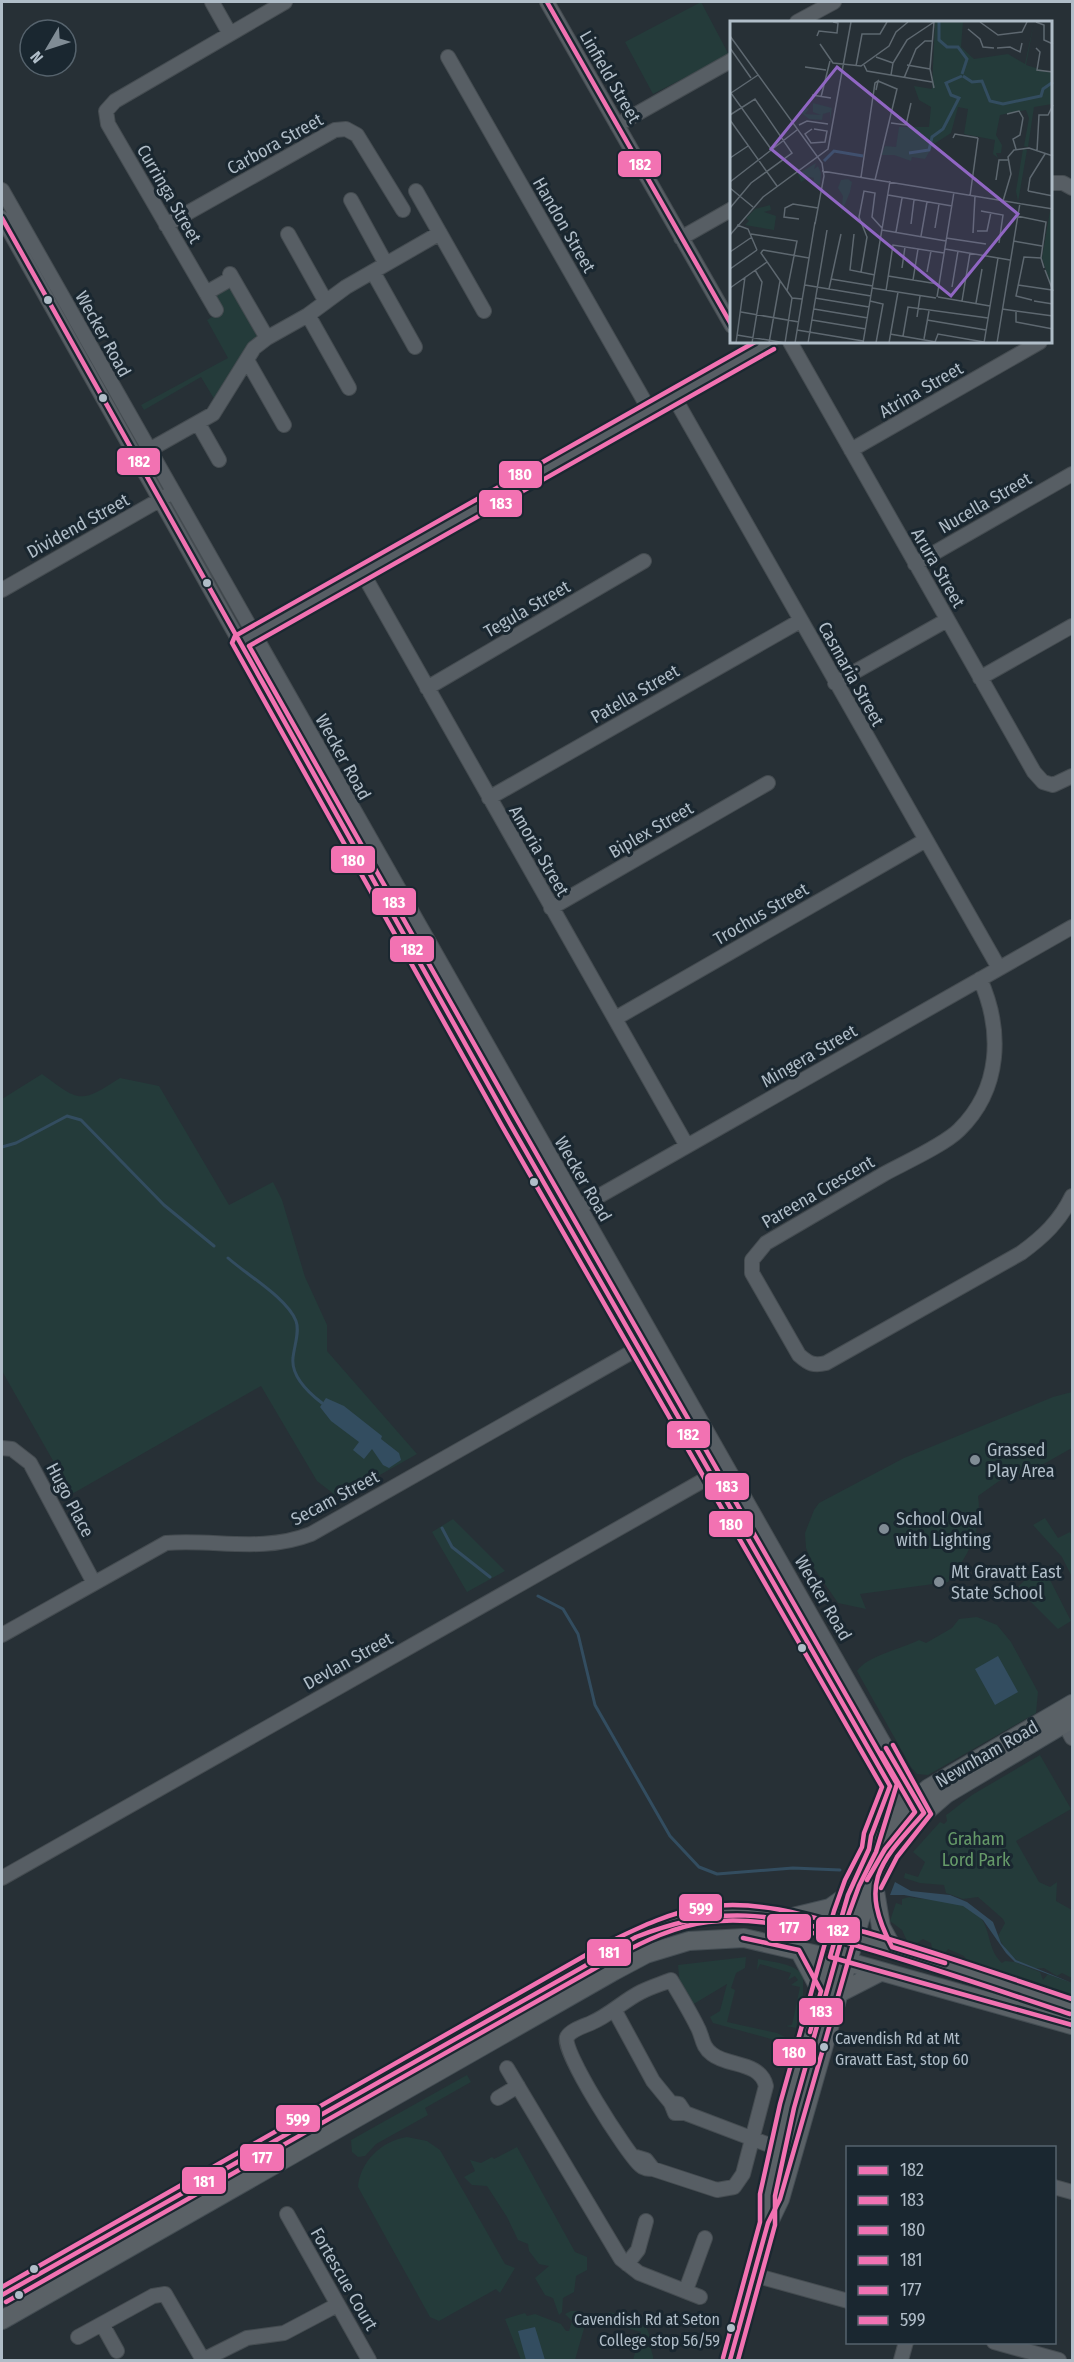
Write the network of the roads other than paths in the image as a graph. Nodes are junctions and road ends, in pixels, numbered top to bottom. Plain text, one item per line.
1 (212, 2) edge
2 (285, 2) edge
3 (547, 2) edge
4 (834, 2) edge
5 (799, 21) edge
6 (230, 34) junction
7 (448, 57) dead end
8 (730, 61) edge
9 (617, 125) junction
10 (1053, 183) edge
11 (1072, 185) edge
12 (404, 190) junction
13 (3, 195) edge
14 (351, 200) dead end
15 (403, 210) dead end
16 (730, 210) edge
17 (2, 218) edge
18 (166, 225) junction
19 (440, 233) junction
20 (288, 234) dead end
21 (681, 238) junction
22 (386, 264) junction
23 (373, 272) junction
24 (206, 293) junction
25 (326, 302) junction
26 (216, 310) dead end
27 (484, 311) dead end
28 (308, 315) junction
29 (730, 323) edge
30 (267, 338) junction
31 (762, 344) edge
32 (790, 344) edge
33 (1036, 344) edge
34 (415, 347) dead end
35 (745, 348) edge
36 (247, 360) junction
37 (349, 388) dead end
38 (674, 397) junction
39 (650, 411) junction
40 (198, 423) junction
41 (284, 425) dead end
42 (851, 450) junction
43 (143, 454) junction
44 (219, 460) dead end
45 (1072, 474) edge
46 (166, 496) junction
47 (644, 561) dead end
48 (915, 564) junction
49 (362, 572) junction
50 (2, 590) edge
51 (947, 620) junction
52 (800, 621) junction
53 (1072, 626) edge
54 (254, 634) junction
55 (239, 643) junction
56 (980, 678) junction
57 (835, 683) junction
58 (427, 688) junction
59 (1072, 776) edge
60 (768, 783) dead end
61 (489, 798) junction
62 (924, 841) junction
63 (380, 859) junction
64 (365, 867) junction
65 (551, 908) junction
66 (1072, 927) edge
67 (434, 954) junction
68 (419, 962) junction
69 (999, 968) junction
70 (980, 979) junction
71 (616, 1018) junction
72 (687, 1146) junction
73 (1072, 1196) edge
74 (578, 1208) junction
75 (563, 1216) junction
76 (653, 1340) junction
77 (638, 1349) junction
78 (2, 1448) edge
79 (711, 1476) junction
80 (94, 1583) junction
81 (2, 1635) edge
82 (1072, 1704) edge
83 (1070, 1727) edge
84 (890, 1786) junction
85 (915, 1810) junction
86 (869, 1849) junction
87 (2, 1878) edge
88 (874, 1885) junction
89 (848, 1895) junction
90 (788, 1918) junction
91 (837, 1932) junction
92 (855, 1937) junction
93 (892, 1947) junction
94 (799, 1950) junction
95 (839, 1960) junction
96 (880, 1972) junction
97 (830, 1992) junction
98 (1072, 2007) edge
99 (615, 2011) junction
100 (1072, 2025) edge
101 (507, 2068) dead end
102 (518, 2086) junction
103 (498, 2098) dead end
104 (753, 2139) junction
105 (785, 2151) junction
106 (1056, 2188) edge
107 (1072, 2192) edge
108 (287, 2214) dead end
109 (646, 2221) dead end
110 (309, 2224) dead end
111 (296, 2230) junction
112 (705, 2238) dead end
113 (627, 2264) junction
114 (754, 2274) junction
115 (686, 2290) junction
116 (2, 2295) edge
117 (700, 2297) dead end
118 (846, 2300) edge
119 (337, 2305) junction
120 (2, 2320) edge
121 (102, 2324) junction
122 (78, 2337) dead end
123 (906, 2344) edge
124 (998, 2344) edge
125 (117, 2351) dead end
126 (203, 2361) edge
127 (369, 2361) edge
128 (730, 2361) edge
129 (901, 2361) edge
130 (1059, 2361) edge

1 - 6 street
2 - 6 street
3 - 9 street, Linfield Street
4 - 5 street
6 - 18 street, Curringa Street
7 - 39 street, Handon Street
8 - 9 street
9 - 21 street, Linfield Street
10 - 11 street
12 - 15 street, Carbora Street
12 - 18 street, Carbora Street
12 - 19 street
13 - 43 street, Wecker Road
14 - 22 street
16 - 21 street
17 - 43 street, Wecker Road
18 - 24 street, Curringa Street
19 - 22 street
19 - 27 street
20 - 25 street
21 - 29 street, Linfield Street
22 - 23 street
23 - 25 street
23 - 34 street
24 - 26 street, Curringa Street
24 - 30 street
25 - 28 street
28 - 30 street
28 - 37 street
30 - 36 street
31 - 35 street
32 - 42 street, Arura Street
33 - 42 street, Atrina Street
35 - 38 street
36 - 40 street
36 - 41 street
38 - 39 street
38 - 52 street, Casmaria Street
39 - 49 street
40 - 43 street
40 - 44 street
42 - 48 street, Arura Street
43 - 46 street, Wecker Road
45 - 48 street, Nucella Street
46 - 50 street, Dividend Street
46 - 54 street, Wecker Road
46 - 55 street, Wecker Road
47 - 58 street, Tegula Street
48 - 51 street, Arura Street
49 - 54 street
49 - 58 street, Amoria Street
51 - 56 street, Arura Street
51 - 57 street
52 - 57 street, Casmaria Street
52 - 61 street, Patella Street
53 - 56 street
54 - 55 street
54 - 63 street, Wecker Road
55 - 64 street, Wecker Road
56 - 59 street, Arura Street
57 - 62 street, Casmaria Street
58 - 61 street, Amoria Street
60 - 65 street, Biplex Street
61 - 65 street, Amoria Street
62 - 69 street, Casmaria Street
62 - 71 street, Trochus Street
63 - 64 street
63 - 67 street, Wecker Road
64 - 68 street, Wecker Road
65 - 71 street, Amoria Street
66 - 69 street, Mingera Street
67 - 68 street
67 - 74 street, Wecker Road
68 - 75 street, Wecker Road
69 - 70 street, Mingera Street
70 - 72 street, Mingera Street
70 - 73 street, Pareena Crescent
71 - 72 street, Amoria Street
72 - 74 street, Mingera Street
74 - 75 street, Mingera Street
74 - 76 street, Wecker Road
75 - 77 street, Wecker Road
76 - 77 street
76 - 85 street, Wecker Road
77 - 79 street, Wecker Road
77 - 80 street, Secam Street
78 - 80 street, Hugo Place
79 - 84 street, Wecker Road
79 - 87 street, Devlan Street
80 - 81 street, Secam Street
82 - 85 main road, Newnham Road
83 - 85 main road, Newnham Road
84 - 85 street, Wecker Road
84 - 86 main road
85 - 86 main road, Newnham Road
85 - 88 main road, Newnham Road
86 - 89 main road, Newnham Road
88 - 92 main road, Newnham Road
88 - 93 main road
89 - 90 main road
89 - 91 main road, Newnham Road
90 - 91 main road
90 - 116 main road
91 - 92 main road
91 - 95 main road, Newnham Road
92 - 93 main road
92 - 95 main road, Newnham Road
93 - 98 main road
94 - 95 main road
94 - 97 main road
94 - 120 main road
95 - 96 main road
95 - 97 main road
96 - 97 main road
96 - 100 main road
97 - 105 main road
99 - 104 street
99 - 104 street
99 - 104 street
101 - 102 street
102 - 103 street
102 - 113 street
104 - 105 street
105 - 114 main road
106 - 107 street
108 - 111 street, Fortescue Court
109 - 113 street
110 - 111 street
111 - 119 street, Fortescue Court
112 - 115 street
113 - 115 street
114 - 118 street
114 - 128 main road
115 - 117 street
119 - 126 street
119 - 127 street, Fortescue Court
121 - 122 street
121 - 125 street
121 - 126 street
123 - 129 street
124 - 130 street

